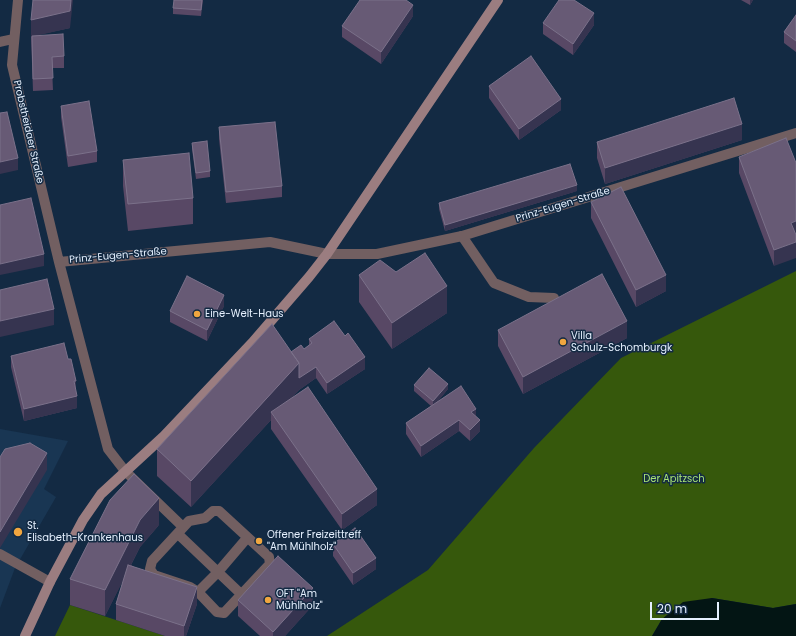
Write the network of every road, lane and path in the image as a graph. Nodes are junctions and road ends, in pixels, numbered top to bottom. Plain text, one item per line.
1 (18, 0) edge
2 (498, 0) edge
3 (13, 39) junction
4 (0, 42) edge
5 (796, 133) edge
6 (462, 236) junction
7 (327, 254) junction
8 (58, 262) junction
9 (554, 298) edge
10 (125, 471) junction
11 (180, 530) junction
12 (247, 538) junction
13 (0, 554) edge
14 (218, 572) junction
15 (50, 582) junction
16 (198, 592) junction
17 (241, 594) junction
18 (25, 636) edge

1 - 3 street, Probstheidaer Straße
2 - 7 street
3 - 4 street
3 - 8 street, Probstheidaer Straße
5 - 6 street, Prinz-Eugen-Straße
6 - 7 street, Prinz-Eugen-Straße
6 - 9 street
7 - 8 street, Prinz-Eugen-Straße
7 - 10 street
8 - 10 street, Prinz-Eugen-Straße
10 - 11 street, Prinz-Eugen-Straße
10 - 15 street
11 - 12 street
11 - 14 street, Prinz-Eugen-Straße
11 - 16 street
12 - 14 street
12 - 17 street
13 - 15 street
14 - 16 street
14 - 17 street, Prinz-Eugen-Straße
15 - 18 street
16 - 17 street

